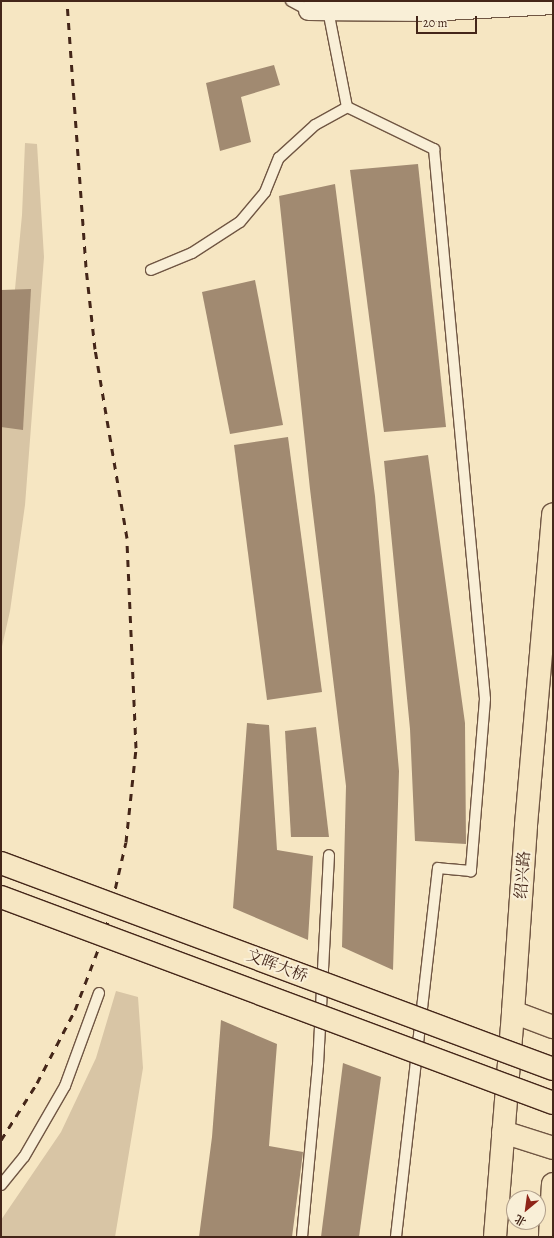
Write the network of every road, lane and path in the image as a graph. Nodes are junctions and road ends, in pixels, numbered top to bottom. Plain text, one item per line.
1 (291, 1) edge
2 (553, 4) edge
3 (426, 6) edge
4 (308, 10) joint
5 (328, 10) junction
6 (347, 107) junction
7 (151, 270) dead end
8 (553, 514) edge
9 (329, 855) dead end
10 (1, 862) edge
11 (1, 897) edge
12 (99, 993) dead end
13 (513, 1012) junction
14 (553, 1027) edge
15 (553, 1069) edge
16 (553, 1103) edge
17 (503, 1132) junction
18 (553, 1148) edge
19 (553, 1184) edge
20 (1, 1185) edge
21 (302, 1237) edge
22 (396, 1237) edge
23 (495, 1237) edge
24 (550, 1237) edge

1 - 4 lane
2 - 3 street
3 - 5 street
4 - 5 street
5 - 6 lane
6 - 7 lane
6 - 22 lane
8 - 13 main road, 绍兴路
9 - 21 lane
10 - 15 main road, 文晖大桥, bridge
11 - 16 main road, 文晖大桥, bridge
12 - 20 lane
13 - 14 main road
13 - 17 main road, 绍兴路
17 - 18 main road
17 - 23 main road, 绍兴路
19 - 24 main road

